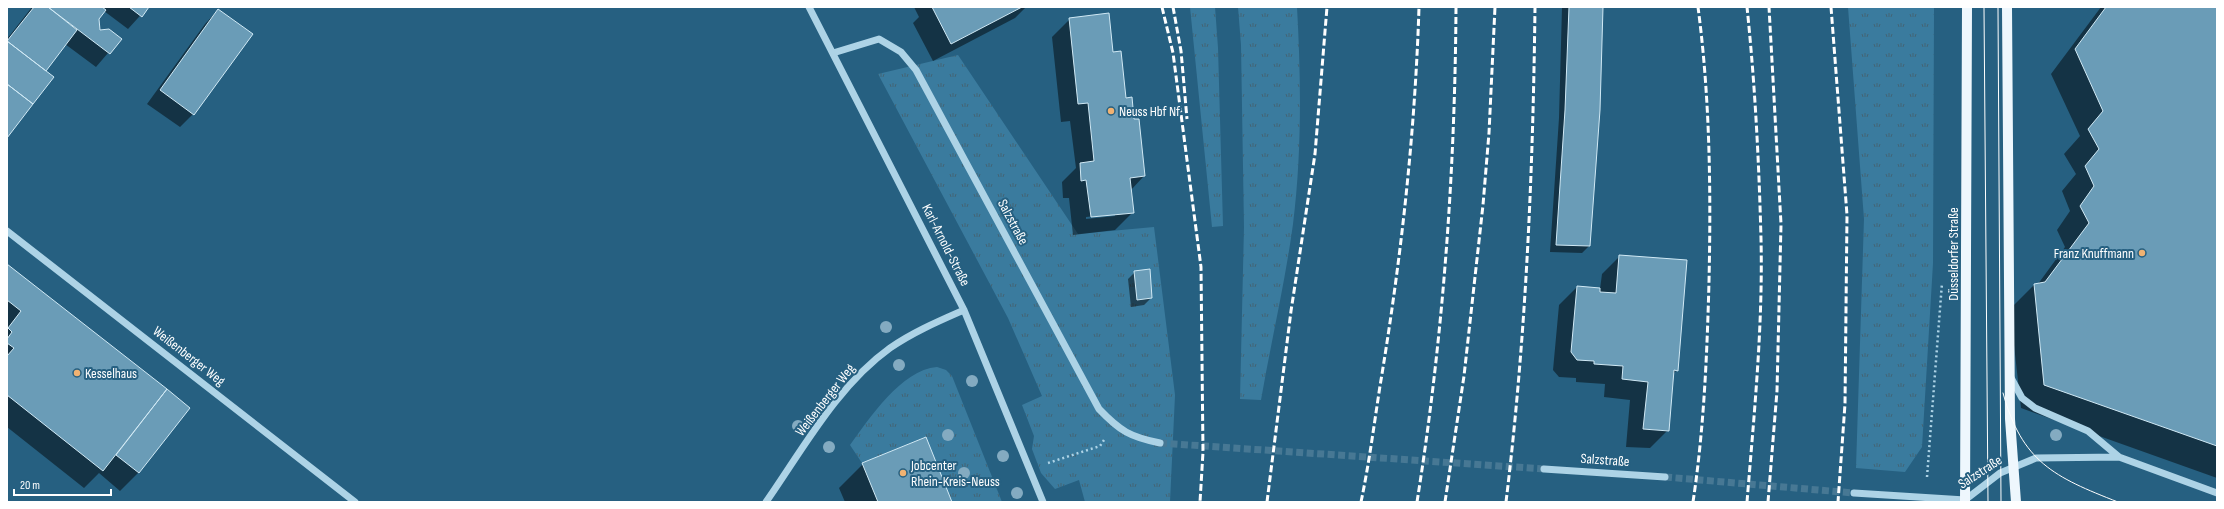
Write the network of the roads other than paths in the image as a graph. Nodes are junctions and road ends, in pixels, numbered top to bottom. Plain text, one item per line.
1 (809, 7) edge
2 (1967, 7) edge
3 (2007, 7) edge
4 (833, 53) junction
5 (7, 231) edge
6 (964, 310) junction
7 (2010, 376) junction
8 (1160, 443) tunnel mouth
9 (2120, 457) junction
10 (2013, 467) junction
11 (1544, 469) tunnel mouth
12 (1665, 477) tunnel mouth
13 (1854, 493) tunnel mouth
14 (2217, 493) edge
15 (1965, 501) edge
16 (354, 502) edge
17 (766, 502) edge
18 (1043, 502) edge
19 (2016, 502) edge

1 - 4 street, Karl-Arnold-Straße
2 - 15 main road, Düsseldorfer Straße
3 - 7 main road
4 - 6 street, Karl-Arnold-Straße
4 - 8 street, Salzstraße
5 - 16 street, Weißenberger Weg
6 - 17 street, Weißenberger Weg
6 - 18 street, Karl-Arnold-Straße
7 - 9 street, Salzstraße
7 - 10 main road
9 - 10 street, Salzstraße
9 - 14 street, Salzstraße
10 - 15 street, Salzstraße
10 - 19 main road
11 - 12 street, Salzstraße
13 - 15 street, Salzstraße

